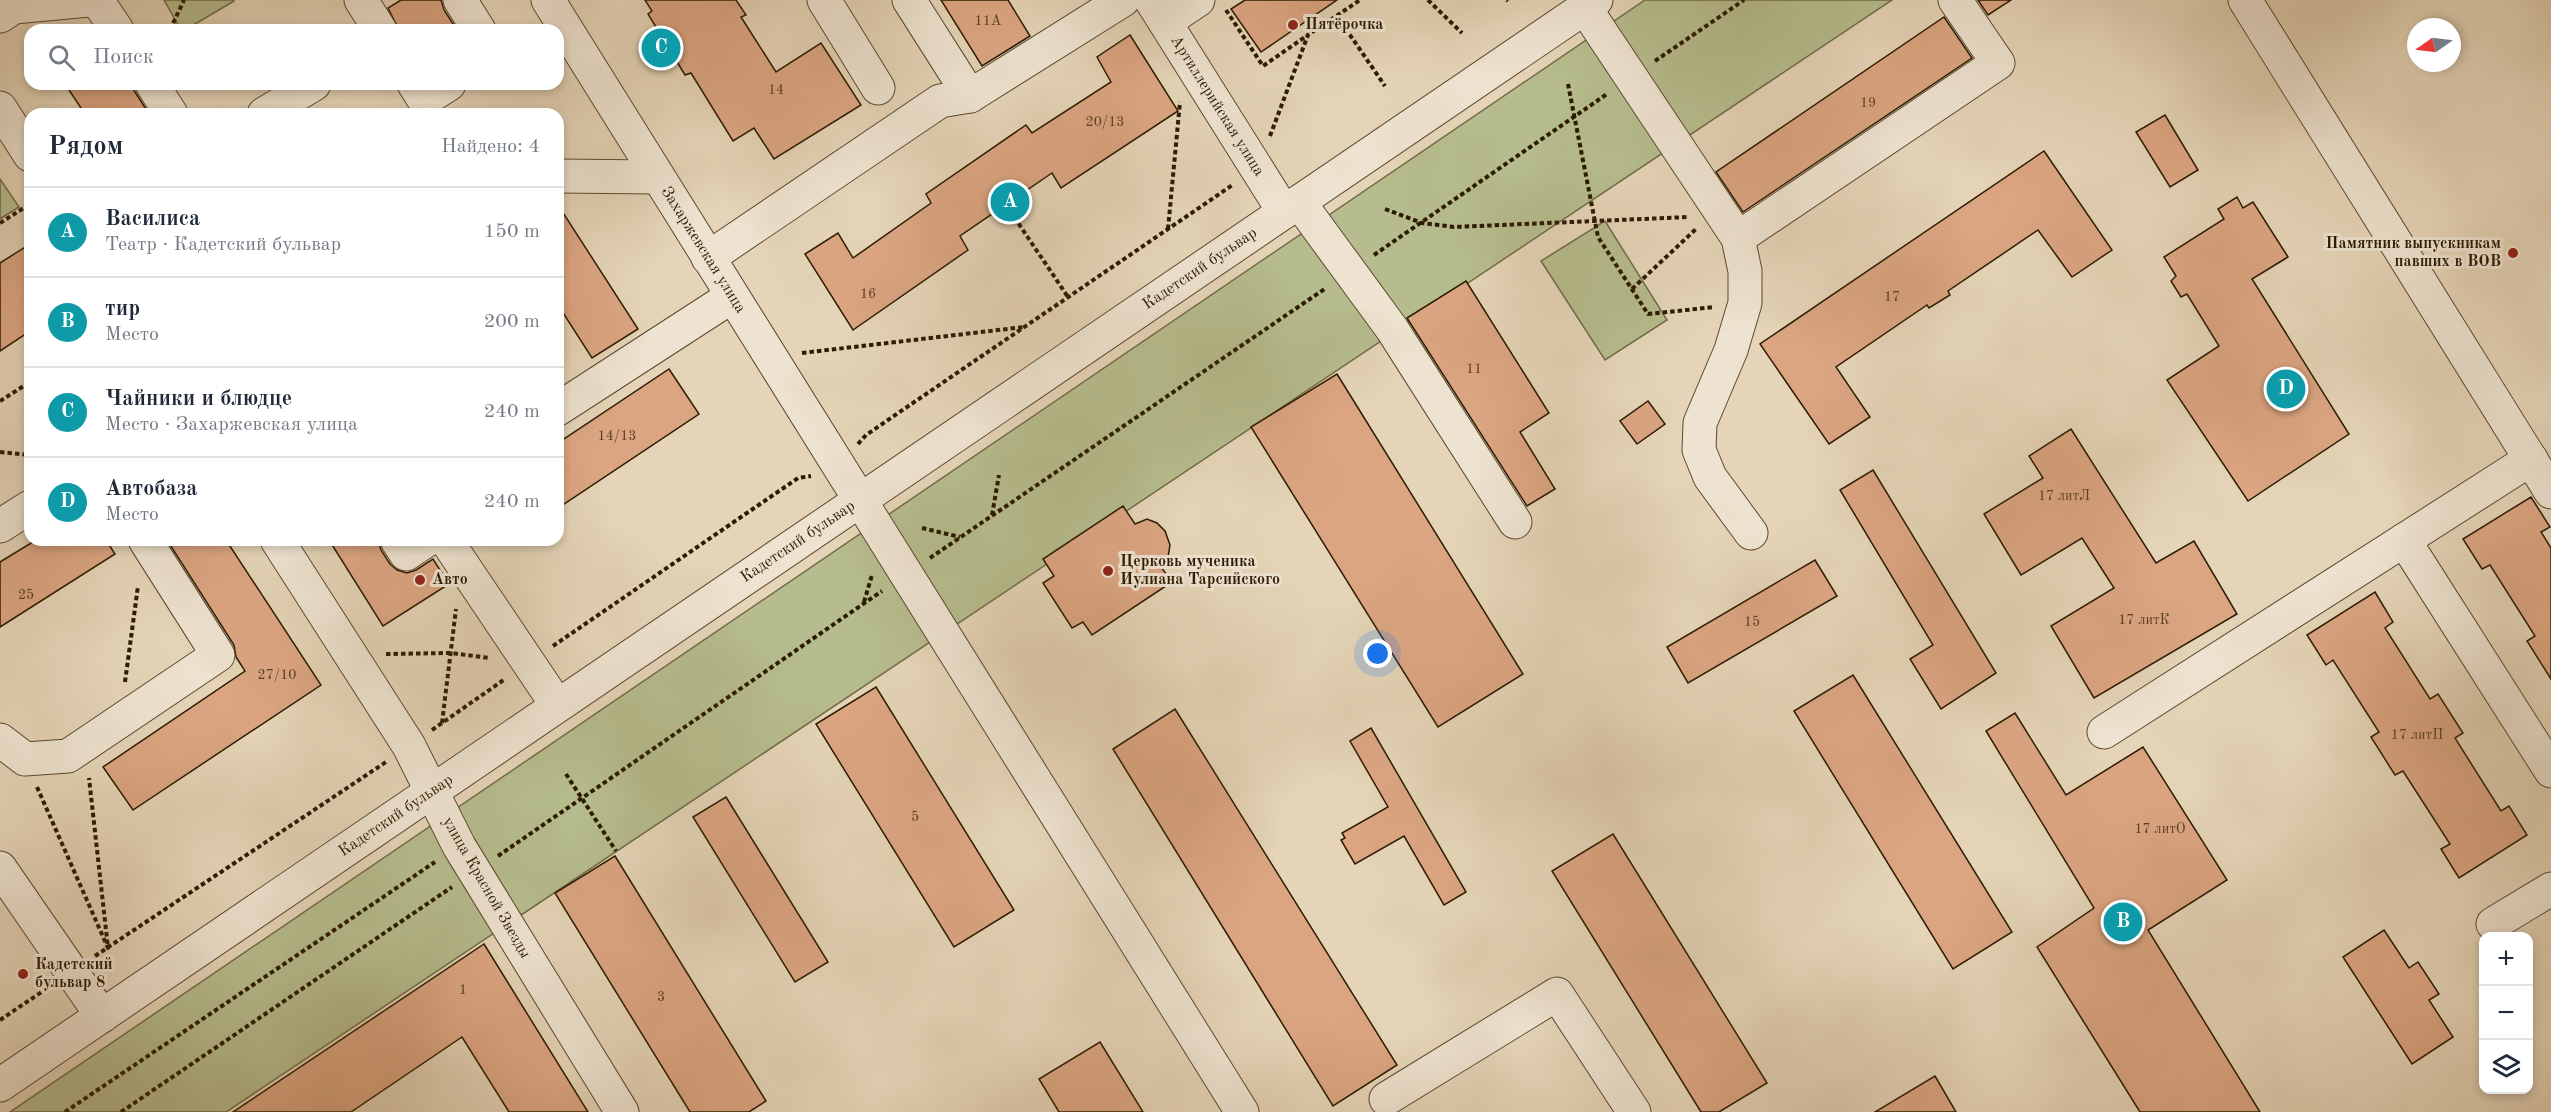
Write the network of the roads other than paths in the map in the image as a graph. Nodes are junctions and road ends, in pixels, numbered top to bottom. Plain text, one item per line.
1 (89, 0) edge
2 (97, 0) edge
3 (460, 0) edge
4 (548, 0) edge
5 (824, 0) edge
6 (909, 0) edge
7 (1123, 0) edge
8 (1198, 0) edge
9 (1955, 0) edge
10 (2245, 0) edge
11 (37, 3) edge
12 (1591, 4) edge
13 (1155, 6) edge
14 (0, 16) edge
15 (113, 24) edge
16 (475, 24) edge
17 (563, 24) edge
18 (564, 26) edge
19 (878, 88) dead end
20 (156, 90) edge
21 (304, 90) edge
22 (418, 90) edge
23 (440, 90) edge
24 (970, 96) junction
25 (0, 108) edge
26 (167, 108) edge
27 (274, 108) edge
28 (24, 146) edge
29 (564, 176) edge
30 (657, 177) junction
31 (1291, 207) junction
32 (1738, 238) junction
33 (708, 258) junction
34 (732, 297) junction
35 (564, 405) edge
36 (2542, 470) edge
37 (860, 500) junction
38 (24, 511) edge
39 (1515, 522) dead end
40 (0, 526) edge
41 (1751, 533) dead end
42 (2404, 540) junction
43 (149, 546) edge
44 (281, 546) edge
45 (401, 546) edge
46 (418, 546) edge
47 (450, 546) edge
48 (557, 705) junction
49 (2104, 732) dead end
50 (12, 750) edge
51 (2551, 771) edge
52 (432, 792) junction
53 (0, 868) edge
54 (2551, 889) edge
55 (2493, 924) dead end
56 (102, 1016) junction
57 (0, 1085) edge
58 (1386, 1099) dead end
59 (622, 1112) edge
60 (1242, 1112) edge
61 (1634, 1112) edge

1 - 11 street
2 - 15 street
3 - 16 street
4 - 17 street, Захаржевская улица
5 - 19 street
6 - 24 street
7 - 24 street
8 - 13 street
9 - 32 street
10 - 36 street
11 - 14 street
12 - 31 street, Кадетский бульвар
12 - 32 street
13 - 31 street, Артиллерийская улица
18 - 30 street, Захаржевская улица
20 - 26 street
21 - 27 street
22 - 23 street
24 - 33 street
25 - 28 street
29 - 30 street
30 - 33 street, Захаржевская улица
31 - 37 street, Кадетский бульвар
31 - 39 street, Артиллерийская улица
32 - 41 street
33 - 34 street, Захаржевская улица
34 - 35 street
34 - 37 street, Захаржевская улица
36 - 42 street
37 - 48 street, Кадетский бульвар
37 - 60 street, Захаржевская улица
38 - 40 street
42 - 49 street
42 - 51 street
43 - 50 street
44 - 52 street, улица Красной Звезды
45 - 46 street
47 - 48 street
48 - 52 street, Кадетский бульвар
52 - 56 street, Кадетский бульвар
52 - 59 street, улица Красной Звезды
53 - 56 street
54 - 55 street
56 - 57 street, Кадетский бульвар
58 - 61 street

